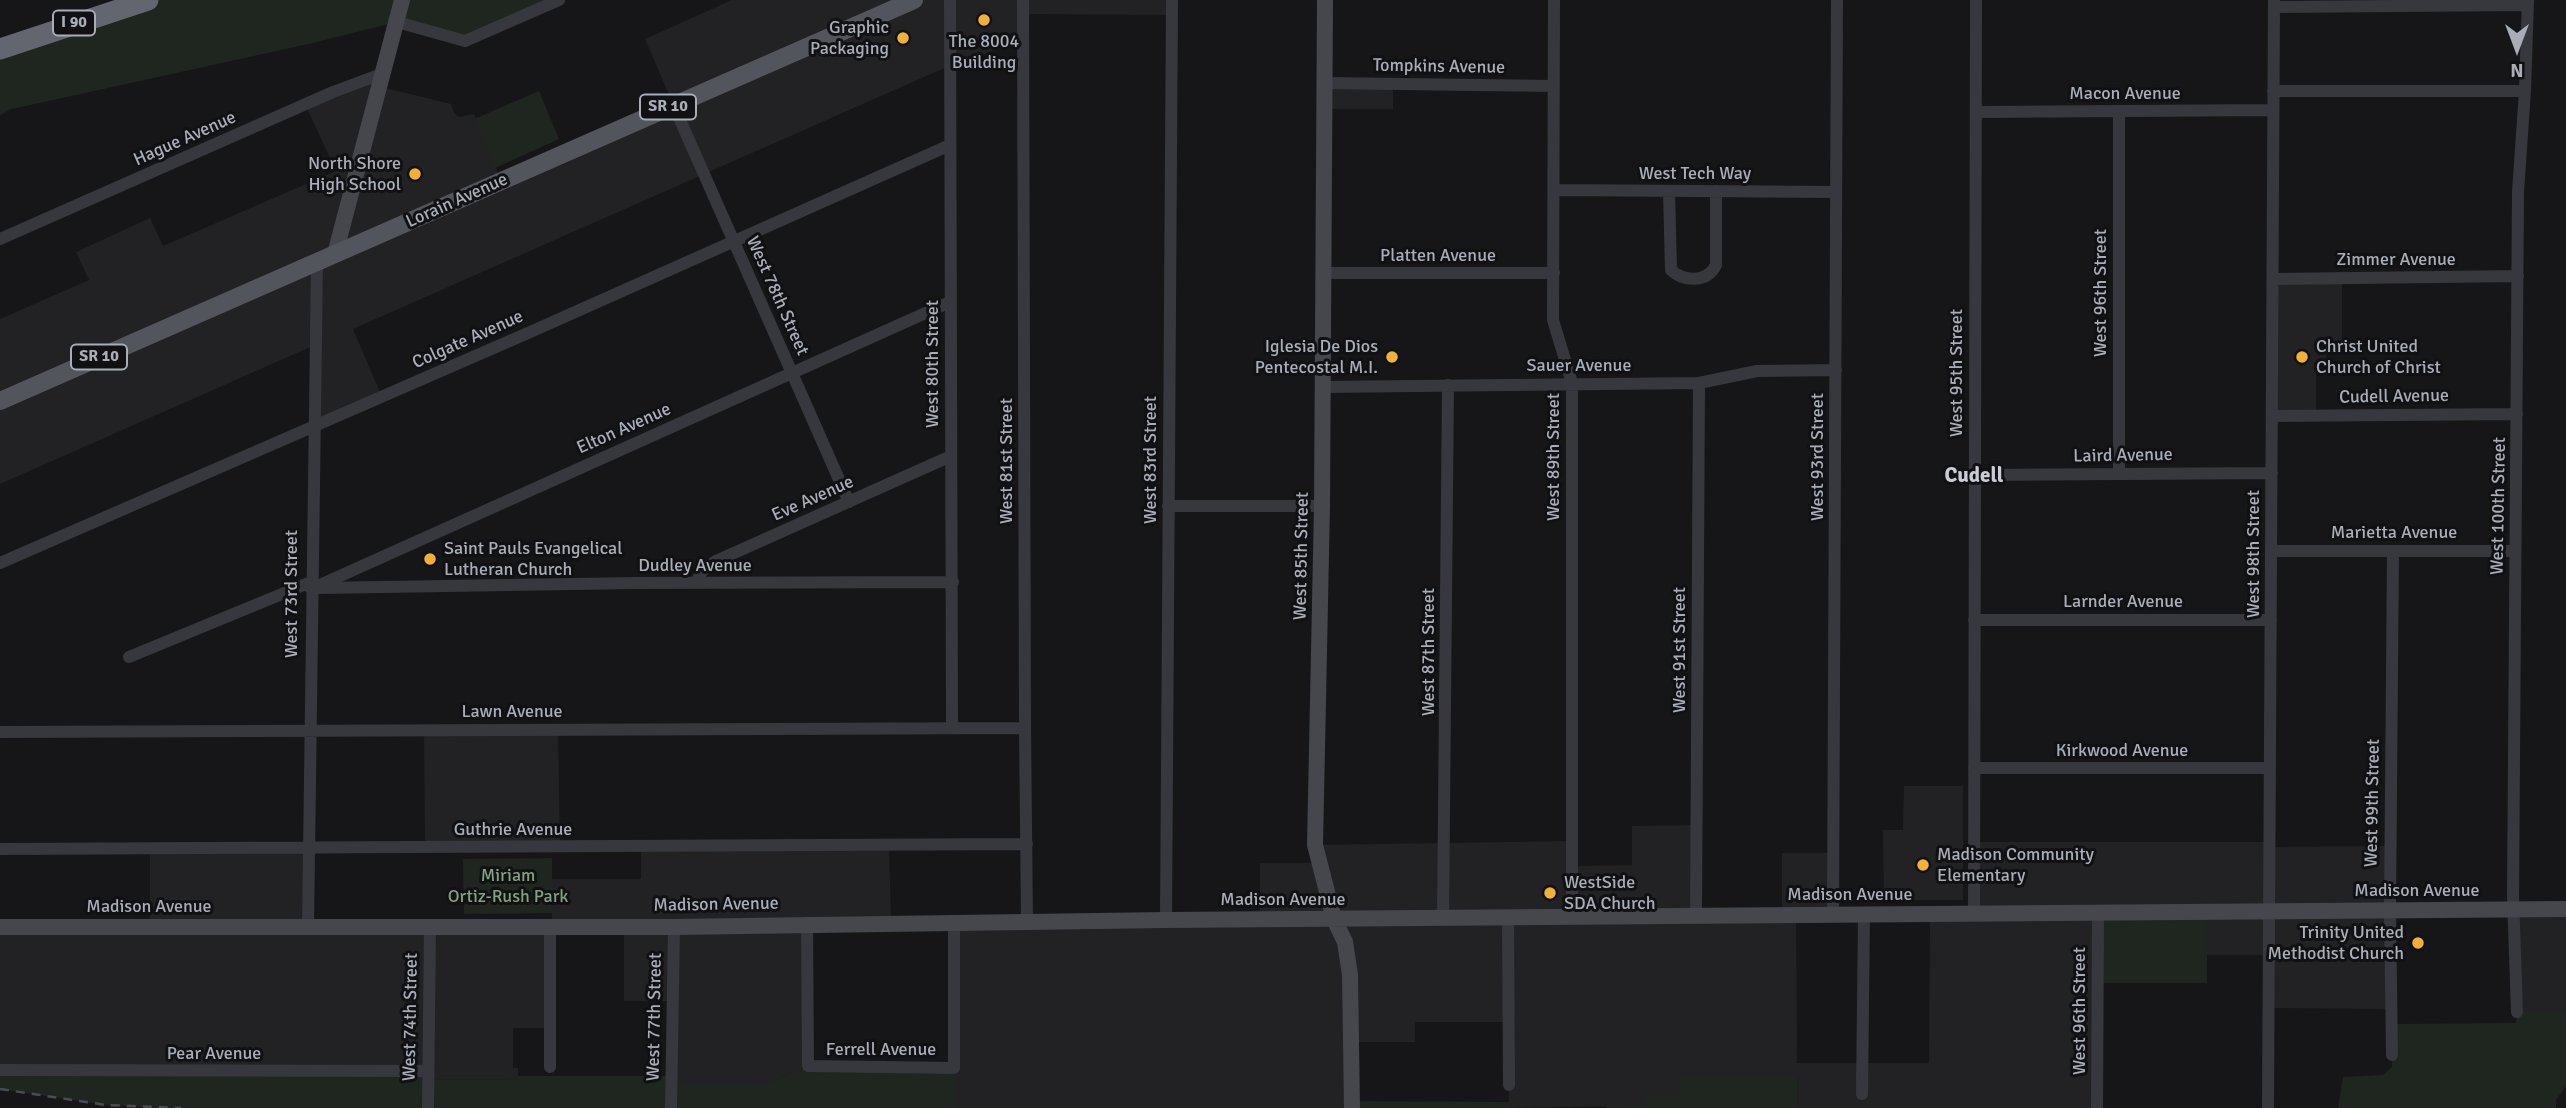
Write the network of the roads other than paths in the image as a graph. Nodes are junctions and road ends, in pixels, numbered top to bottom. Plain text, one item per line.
1 (148, 0) edge
2 (402, 0) edge
3 (559, 0) edge
4 (914, 0) edge
5 (950, 0) edge
6 (1023, 0) edge
7 (1172, 0) edge
8 (1325, 0) edge
9 (1554, 0) edge
10 (1837, 0) edge
11 (1976, 0) edge
12 (2528, 2) edge
13 (2274, 3) edge
14 (397, 22) junction
15 (0, 50) edge
16 (384, 73) junction
17 (1324, 83) junction
18 (1554, 86) junction
19 (2273, 91) junction
20 (2525, 91) junction
21 (673, 104) junction
22 (2273, 110) junction
23 (2119, 111) junction
24 (1976, 112) junction
25 (950, 145) junction
26 (1554, 190) junction
27 (1669, 191) junction
28 (1716, 191) junction
29 (1836, 192) junction
30 (0, 240) edge
31 (734, 242) junction
32 (335, 254) junction
33 (317, 262) junction
34 (1322, 273) junction
35 (1553, 273) junction
36 (2518, 276) junction
37 (2274, 279) junction
38 (950, 302) junction
39 (1836, 370) junction
40 (792, 373) junction
41 (1572, 383) junction
42 (1699, 383) junction
43 (1448, 385) junction
44 (1322, 387) junction
45 (0, 401) edge
46 (2517, 414) junction
47 (2272, 416) junction
48 (313, 427) junction
49 (951, 456) junction
50 (2272, 473) junction
51 (2119, 474) junction
52 (1975, 475) junction
53 (849, 502) junction
54 (1168, 506) junction
55 (1322, 506) junction
56 (2273, 551) junction
57 (2393, 551) junction
58 (2515, 551) junction
59 (0, 564) edge
60 (953, 582) junction
61 (696, 583) junction
62 (311, 585) junction
63 (1974, 620) junction
64 (2271, 620) junction
65 (129, 657) dead end
66 (952, 728) junction
67 (1025, 728) junction
68 (312, 730) junction
69 (0, 732) edge
70 (1974, 768) junction
71 (2270, 768) junction
72 (1027, 844) junction
73 (0, 849) edge
74 (310, 849) junction
75 (2566, 909) edge
76 (2390, 910) junction
77 (2513, 910) junction
78 (2268, 912) junction
79 (1833, 914) junction
80 (1864, 914) junction
81 (1974, 914) junction
82 (2098, 914) junction
83 (1572, 916) junction
84 (1696, 916) junction
85 (1443, 918) junction
86 (1508, 918) junction
87 (1334, 919) junction
88 (1166, 920) junction
89 (954, 922) junction
90 (1027, 922) junction
91 (807, 923) junction
92 (0, 926) edge
93 (308, 926) junction
94 (430, 926) junction
95 (550, 926) junction
96 (674, 926) junction
97 (2517, 1012) dead end
98 (2392, 1055) dead end
99 (550, 1067) dead end
100 (0, 1070) edge
101 (428, 1071) junction
102 (1509, 1085) dead end
103 (1862, 1094) dead end
104 (1352, 1105) edge
105 (428, 1108) edge
106 (671, 1108) edge
107 (2096, 1108) edge
108 (2268, 1108) edge

1 - 15 highway, I 90
2 - 14 street
3 - 14 street
4 - 21 main road, Lorain Avenue / SR 10
5 - 25 street, West 80th Street
6 - 67 street, West 81st Street
7 - 54 street, West 83rd Street
8 - 17 street, West 85th Street
9 - 18 street, West 89th Street
10 - 29 street, West 93rd Street
11 - 24 street, West 95th Street
12 - 13 street
12 - 20 street, West 100th Street
13 - 19 street, West 98th Street
14 - 16 street
16 - 30 street, Hague Avenue
16 - 32 street
17 - 18 street, Tompkins Avenue
17 - 34 street, West 85th Street
18 - 26 street, West 89th Street
19 - 20 street
19 - 22 street, West 98th Street
20 - 36 street, West 100th Street
21 - 31 street, West 78th Street
21 - 32 main road, Lorain Avenue / SR 10
22 - 23 street, Macon Avenue
22 - 37 street, West 98th Street
23 - 24 street, Macon Avenue
23 - 51 street, West 96th Street
24 - 52 street, West 95th Street
25 - 31 street, Colgate Avenue
25 - 38 street, West 80th Street
26 - 27 street, West Tech Way
26 - 35 street, West 89th Street
27 - 28 street, West Tech Way
27 - 28 street
28 - 29 street, West Tech Way
29 - 39 street, West 93rd Street
31 - 40 street, West 78th Street
31 - 48 street, Colgate Avenue
32 - 33 main road, Lorain Avenue / SR 10
33 - 45 main road, Lorain Avenue / SR 10
33 - 48 street, West 73rd Street
34 - 35 street, Platten Avenue
34 - 44 street, West 85th Street
35 - 41 street, West 89th Street
36 - 37 street, Zimmer Avenue
36 - 46 street, West 100th Street
37 - 47 street, West 98th Street
38 - 40 street, Elton Avenue
38 - 49 street, West 80th Street
39 - 42 street, Sauer Avenue
39 - 79 street, West 93rd Street
40 - 53 street, West 78th Street
40 - 62 street, Elton Avenue
41 - 42 street, Sauer Avenue
41 - 43 street, Sauer Avenue
41 - 83 street, West 89th Street
42 - 84 street, West 91st Street
43 - 44 street, Sauer Avenue
43 - 85 street, West 87th Street
44 - 55 street, West 85th Street
46 - 47 street, Cudell Avenue
46 - 58 street, West 100th Street
47 - 50 street, West 98th Street
48 - 59 street, Colgate Avenue
48 - 62 street, West 73rd Street
49 - 53 street, Eve Avenue
49 - 60 street, West 80th Street
50 - 51 street, Laird Avenue
50 - 56 street, West 98th Street
51 - 52 street, Laird Avenue
52 - 63 street, West 95th Street
53 - 61 street, Eve Avenue
54 - 55 street
54 - 88 street, West 83rd Street
55 - 87 street, West 85th Street
56 - 57 street, Marietta Avenue
56 - 64 street, West 98th Street
57 - 58 street, Marietta Avenue
57 - 76 street, West 99th Street
58 - 77 street, West 100th Street
60 - 61 street, Dudley Avenue
60 - 66 street, West 80th Street
61 - 62 street, Dudley Avenue
62 - 65 street, Elton Avenue
62 - 68 street, West 73rd Street
63 - 64 street, Larnder Avenue
63 - 70 street, West 95th Street
64 - 71 street, West 98th Street
66 - 67 street, Lawn Avenue
66 - 68 street, Lawn Avenue
67 - 72 street, West 81st Street
68 - 69 street, Lawn Avenue
68 - 74 street, West 73rd Street
70 - 71 street, Kirkwood Avenue
70 - 81 street, West 95th Street
71 - 78 street, West 98th Street
72 - 74 street, Guthrie Avenue
72 - 90 street, West 81st Street
73 - 74 street, Guthrie Avenue
74 - 93 street, West 73rd Street
75 - 77 street, Madison Avenue
76 - 77 street, Madison Avenue
76 - 78 street, Madison Avenue
76 - 98 street, West 99th Street
77 - 97 street, West 100th Street
78 - 82 street, Madison Avenue
78 - 108 street, West 98th Street
79 - 80 street, Madison Avenue
79 - 84 street, Madison Avenue
80 - 81 street, Madison Avenue
80 - 103 street
81 - 82 street, Madison Avenue
82 - 107 street, West 96th Street
83 - 84 street, Madison Avenue
83 - 86 street, Madison Avenue
85 - 86 street, Madison Avenue
85 - 87 street, Madison Avenue
86 - 102 street
87 - 88 street, Madison Avenue
87 - 104 street, West 85th Street
88 - 90 street, Madison Avenue
89 - 90 street, Madison Avenue
89 - 91 street, Madison Avenue
89 - 91 street, Ferrell Avenue
91 - 96 street, Madison Avenue
92 - 93 street, Madison Avenue
93 - 94 street, Madison Avenue
94 - 95 street, Madison Avenue
94 - 101 street, West 74th Street
95 - 96 street, Madison Avenue
95 - 99 street
96 - 106 street, West 77th Street
100 - 101 street, Pear Avenue
101 - 105 street, West 74th Street

